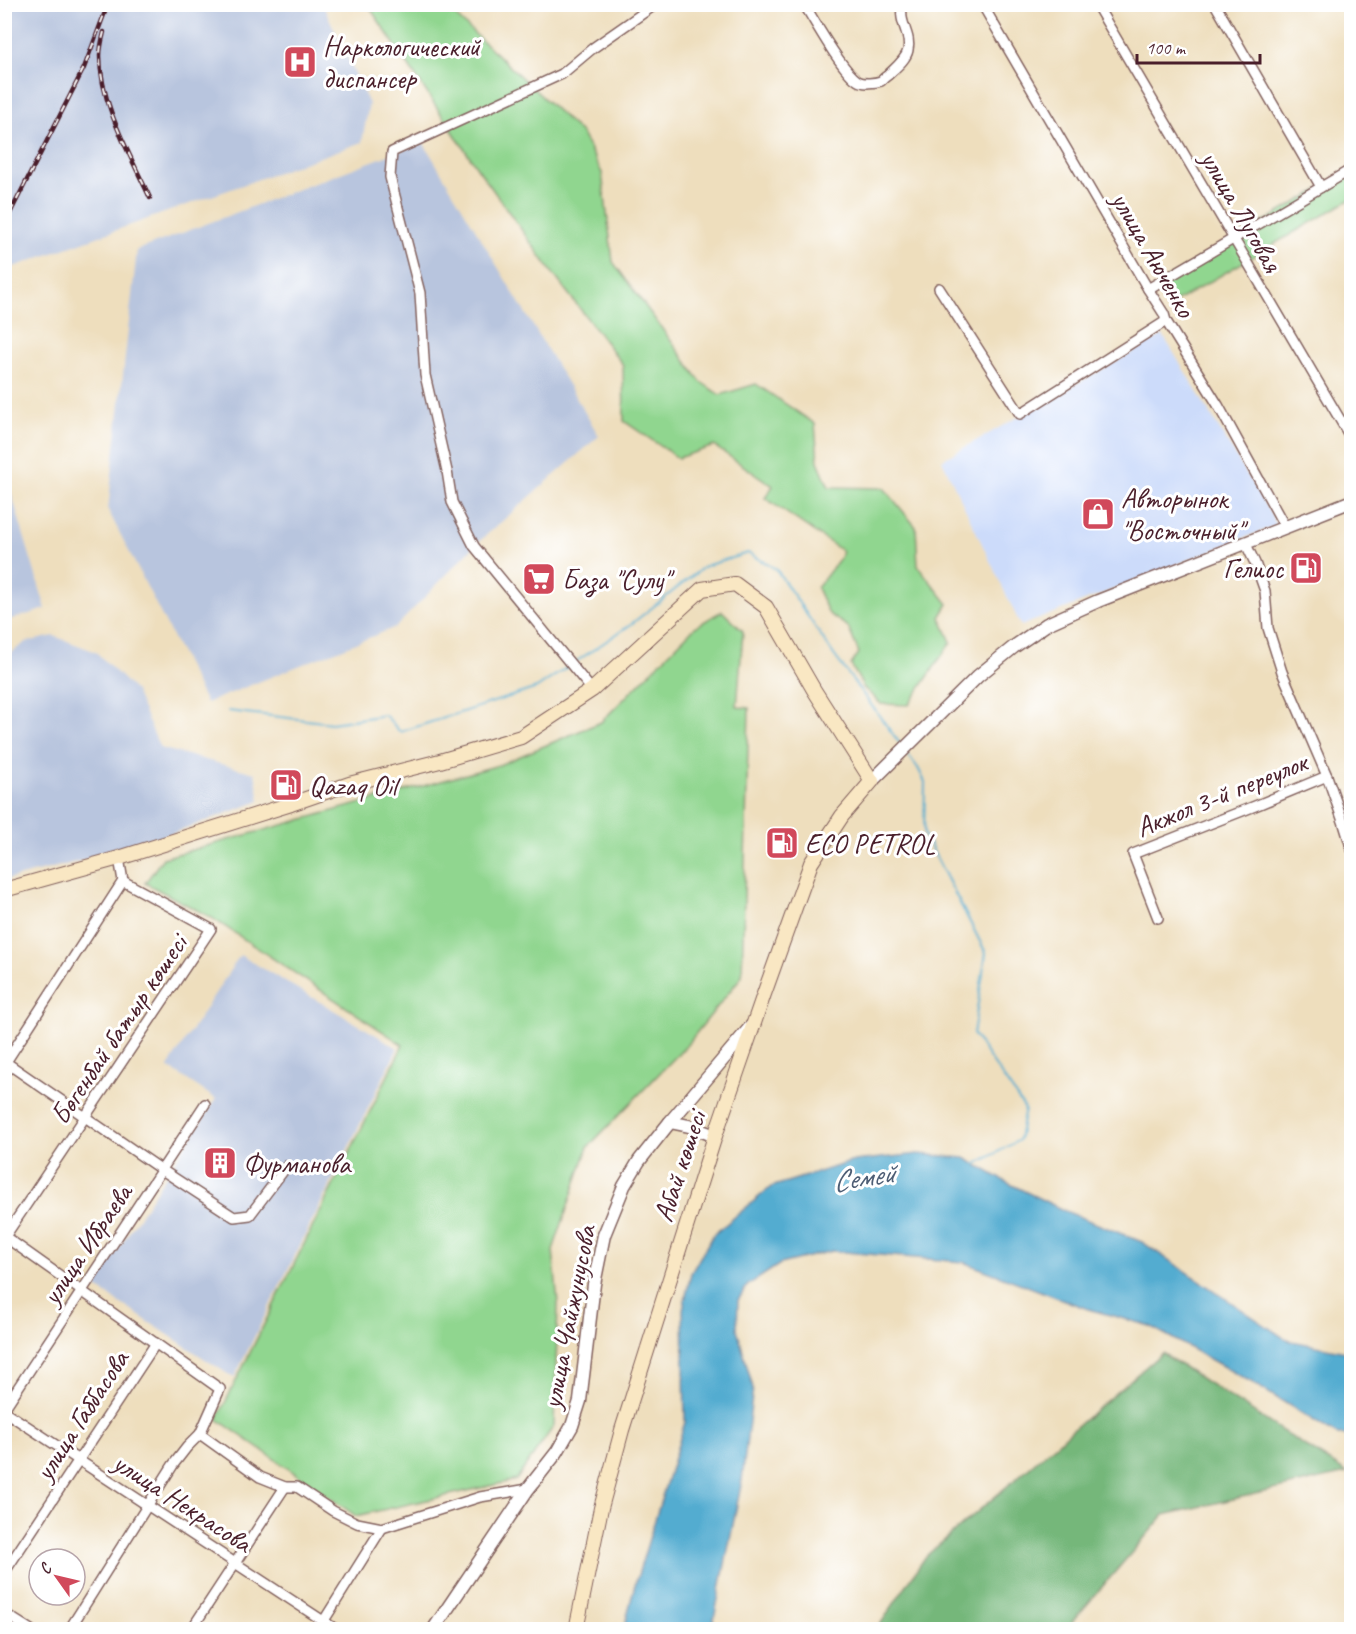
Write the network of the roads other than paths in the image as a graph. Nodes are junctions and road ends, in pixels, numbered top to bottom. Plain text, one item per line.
1 (656, 4) edge
2 (804, 4) edge
3 (903, 4) edge
4 (982, 4) edge
5 (1096, 4) edge
6 (1215, 4) edge
7 (1352, 169) edge
8 (1321, 187) junction
9 (1233, 239) junction
10 (939, 288) dead end
11 (1148, 289) junction
12 (1166, 321) junction
13 (1352, 440) edge
14 (1352, 501) edge
15 (1285, 527) junction
16 (1245, 542) junction
17 (592, 690) junction
18 (1327, 776) junction
19 (872, 782) junction
20 (1352, 850) edge
21 (119, 858) junction
22 (123, 881) junction
23 (4, 890) edge
24 (1158, 918) dead end
25 (755, 1021) junction
26 (5, 1062) edge
27 (205, 1104) dead end
28 (87, 1117) junction
29 (670, 1122) junction
30 (715, 1136) junction
31 (287, 1166) dead end
32 (162, 1170) junction
33 (5, 1237) edge
34 (82, 1290) junction
35 (156, 1343) junction
36 (4, 1410) edge
37 (200, 1434) junction
38 (78, 1459) junction
39 (285, 1487) junction
40 (528, 1489) junction
41 (147, 1505) junction
42 (382, 1528) junction
43 (235, 1563) junction
44 (4, 1573) edge
45 (4, 1613) edge
46 (321, 1625) edge
47 (31, 1629) edge
48 (69, 1629) edge
49 (191, 1629) edge
50 (337, 1629) edge
51 (433, 1629) edge
52 (576, 1629) edge

1 - 17 street
2 - 3 street
4 - 11 street, улица Аюченко
5 - 9 street, улица Луговая
6 - 8 street
7 - 8 street
8 - 9 street
9 - 11 street
9 - 13 street, улица Луговая
10 - 12 street
11 - 12 street, улица Аюченко
12 - 15 street, улица Аюченко
14 - 15 street, Абай көшесі
15 - 16 street, Абай көшесі
16 - 18 street
16 - 19 street, Абай көшесі
17 - 19 main road
17 - 21 main road
18 - 20 street
18 - 24 street, Акжол 3-й переулок
19 - 25 main road, Абай көшесі
21 - 22 street
21 - 23 main road
22 - 26 street
22 - 28 street, Бөгенбай батыр көшесі
25 - 29 street, улица Чайжунусова
25 - 30 main road, Абай көшесі
26 - 28 street
27 - 32 street, улица Ибраева
28 - 32 street
28 - 33 street, Бөгенбай батыр көшесі
29 - 30 street
29 - 40 street, улица Чайжунусова
30 - 52 main road, Абай көшесі
31 - 32 street
32 - 34 street, улица Ибраева
33 - 34 street
34 - 35 street
34 - 36 street, улица Ибраева
35 - 37 street
35 - 38 street, улица Габбасова
36 - 38 street, улица Некрасова
37 - 39 street
37 - 41 street
38 - 41 street, улица Некрасова
38 - 44 street, улица Габбасова
39 - 42 street
39 - 43 street
40 - 42 street
40 - 51 street, улица Чайжунусова
41 - 43 street, улица Некрасова
41 - 48 street
42 - 46 street
43 - 46 street, улица Некрасова
43 - 49 street
45 - 47 street
46 - 50 street, улица Некрасова

